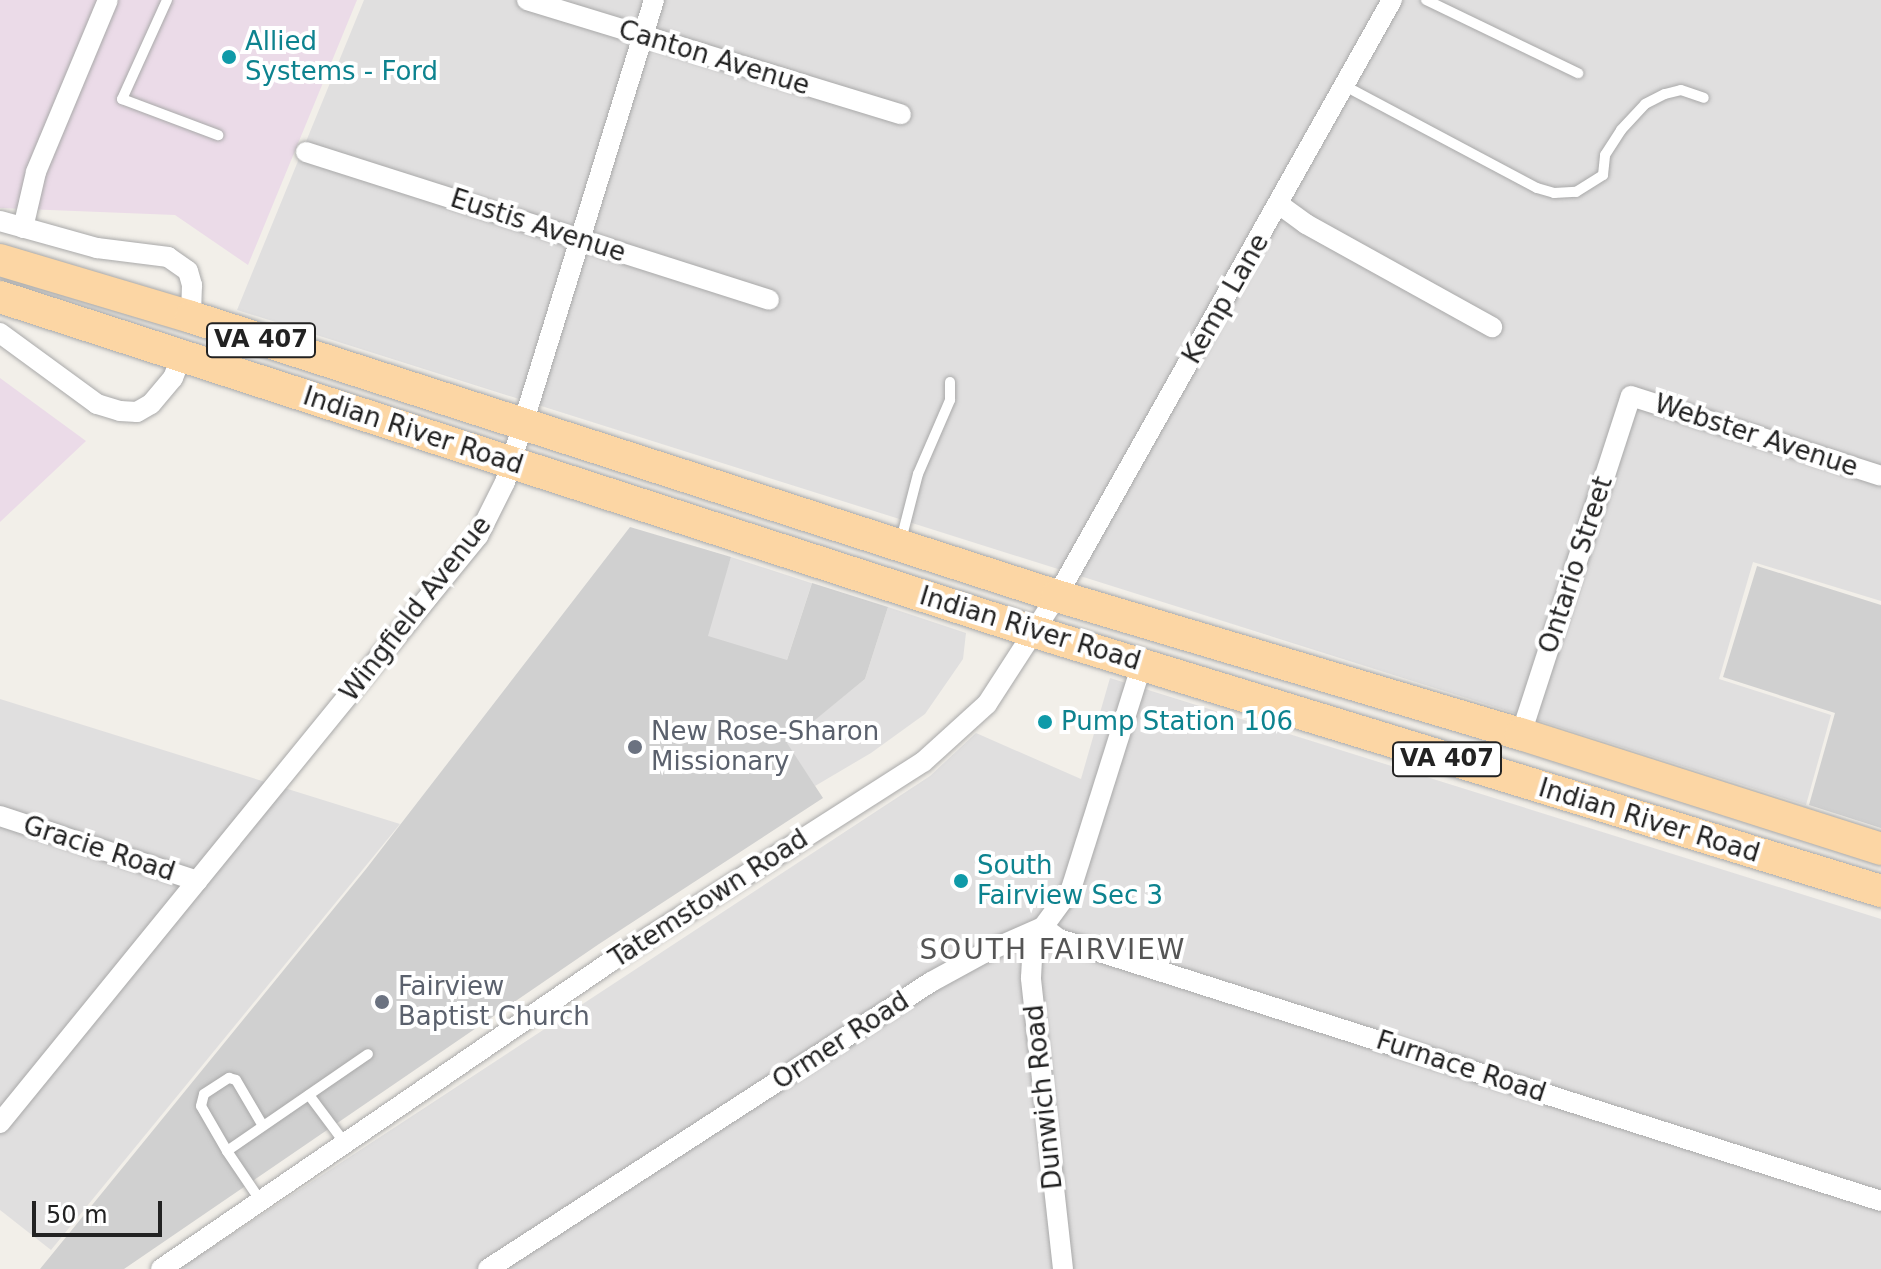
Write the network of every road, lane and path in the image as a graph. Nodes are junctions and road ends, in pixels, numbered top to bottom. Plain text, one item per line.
1 (108, 0) edge
2 (167, 0) edge
3 (527, 0) edge
4 (654, 0) edge
5 (1392, 0) edge
6 (1426, 0) edge
7 (643, 38) junction
8 (1578, 73) dead end
9 (1345, 86) junction
10 (1704, 98) dead end
11 (901, 114) dead end
12 (218, 135) dead end
13 (306, 152) dead end
14 (1280, 205) junction
15 (0, 221) edge
16 (23, 228) junction
17 (579, 240) junction
18 (0, 260) edge
19 (0, 297) edge
20 (769, 300) dead end
21 (191, 317) junction
22 (1492, 327) dead end
23 (0, 333) edge
24 (182, 354) junction
25 (950, 382) dead end
26 (1631, 396) joint
27 (521, 425) junction
28 (510, 464) junction
29 (1881, 476) edge
30 (899, 546) junction
31 (1057, 596) junction
32 (1035, 632) junction
33 (1142, 664) junction
34 (1521, 734) junction
35 (0, 816) edge
36 (1881, 849) edge
37 (198, 881) junction
38 (1881, 891) edge
39 (1043, 927) junction
40 (368, 1054) dead end
41 (309, 1095) junction
42 (4, 1109) edge
43 (263, 1126) junction
44 (344, 1142) junction
45 (227, 1151) junction
46 (260, 1200) junction
47 (1881, 1201) edge
48 (168, 1267) edge
49 (488, 1269) edge
50 (1063, 1269) edge

1 - 16 street
2 - 12 lane
3 - 7 street, Canton Avenue
4 - 7 street, Wingfield Avenue
5 - 9 street, Kemp Lane
6 - 8 lane
7 - 11 street, Canton Avenue
7 - 17 street, Wingfield Avenue
9 - 10 lane
9 - 14 street, Kemp Lane
13 - 17 street, Eustis Avenue
14 - 22 street
14 - 31 street, Kemp Lane
15 - 16 street
16 - 21 street
17 - 20 street, Eustis Avenue
17 - 27 street, Wingfield Avenue
18 - 21 main road, Indian River Road / VA 407
19 - 24 main road, Indian River Road / VA 407
21 - 27 main road, Indian River Road / VA 407
23 - 24 street
24 - 28 main road, Indian River Road / VA 407
25 - 30 lane
26 - 29 street, Webster Avenue
26 - 34 street, Ontario Street
27 - 28 street, Wingfield Avenue
27 - 30 main road, Indian River Road / VA 407
28 - 32 main road, Indian River Road / VA 407
28 - 37 street, Wingfield Avenue
30 - 31 main road, Indian River Road / VA 407
31 - 32 street, Tatemstown Road
31 - 34 main road, Indian River Road / VA 407
32 - 33 main road, Indian River Road / VA 407
32 - 44 street, Tatemstown Road
33 - 38 main road, Indian River Road / VA 407
33 - 39 street, Ormer Road
34 - 36 main road, Indian River Road / VA 407
35 - 37 street, Gracie Road
37 - 42 street, Wingfield Avenue
39 - 47 street, Furnace Road
39 - 49 street, Ormer Road
39 - 50 street, Dunwich Road
40 - 41 lane
41 - 43 lane
41 - 44 lane
43 - 45 lane
43 - 45 lane
44 - 46 street, Tatemstown Road
45 - 46 lane
46 - 48 street, Tatemstown Road

